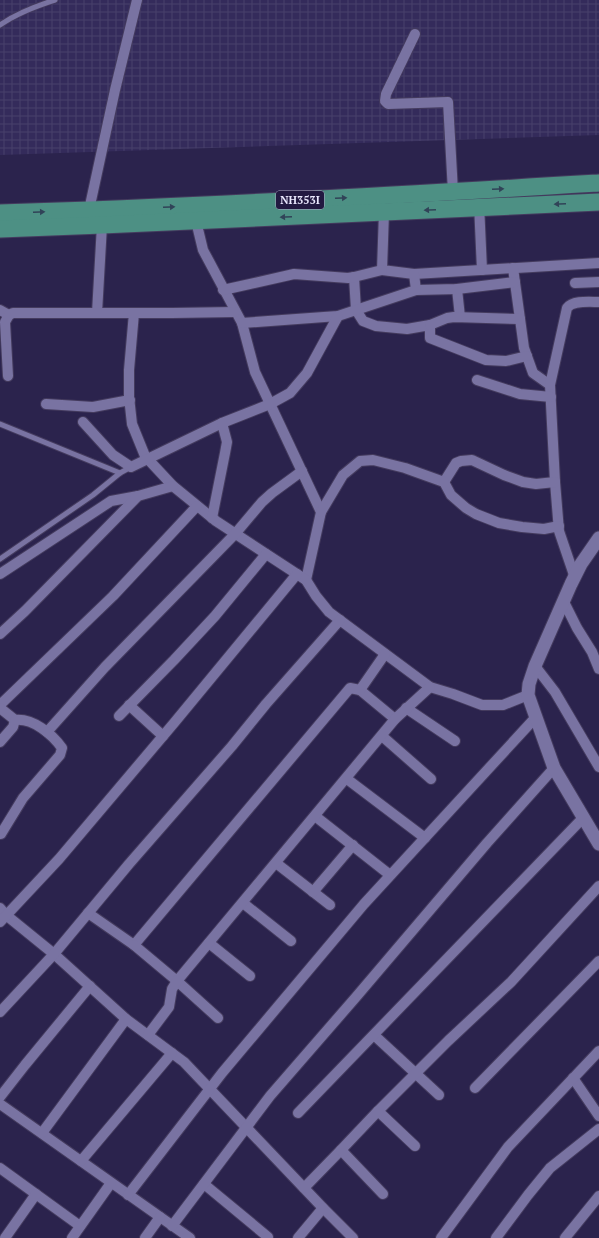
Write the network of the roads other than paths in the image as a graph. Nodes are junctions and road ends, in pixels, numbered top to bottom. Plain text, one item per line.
1 (55, 0) edge
2 (137, 0) edge
3 (0, 25) edge
4 (415, 34) dead end
5 (599, 184) edge
6 (480, 191) junction
7 (453, 192) junction
8 (599, 202) edge
9 (479, 208) junction
10 (89, 210) junction
11 (384, 212) junction
12 (0, 213) edge
13 (196, 221) junction
14 (102, 225) junction
15 (0, 229) edge
16 (599, 263) edge
17 (513, 268) junction
18 (382, 270) junction
19 (482, 270) junction
20 (414, 274) junction
21 (354, 277) junction
22 (515, 282) junction
23 (599, 282) edge
24 (575, 283) dead end
25 (457, 289) junction
26 (223, 290) junction
27 (416, 290) junction
28 (599, 302) edge
29 (0, 310) edge
30 (356, 310) junction
31 (235, 312) junction
32 (97, 313) junction
33 (134, 313) junction
34 (9, 315) junction
35 (338, 316) junction
36 (460, 318) junction
37 (520, 320) junction
38 (242, 323) junction
39 (430, 324) junction
40 (527, 356) junction
41 (8, 376) dead end
42 (477, 380) dead end
43 (550, 385) junction
44 (551, 397) junction
45 (130, 400) junction
46 (46, 404) dead end
47 (270, 404) junction
48 (83, 422) dead end
49 (222, 423) junction
50 (0, 424) edge
51 (148, 459) junction
52 (131, 467) junction
53 (302, 471) junction
54 (120, 473) junction
55 (444, 482) junction
56 (555, 482) junction
57 (173, 486) junction
58 (138, 496) junction
59 (197, 506) junction
60 (321, 512) junction
61 (212, 518) junction
62 (559, 526) junction
63 (236, 534) junction
64 (599, 538) edge
65 (266, 554) junction
66 (0, 559) edge
67 (0, 574) edge
68 (297, 574) junction
69 (575, 578) junction
70 (306, 580) junction
71 (564, 602) junction
72 (340, 620) junction
73 (0, 634) edge
74 (385, 654) junction
75 (535, 666) junction
76 (599, 669) edge
77 (430, 687) junction
78 (360, 690) junction
79 (528, 695) junction
80 (129, 705) junction
81 (0, 706) edge
82 (406, 708) junction
83 (119, 716) dead end
84 (536, 717) junction
85 (396, 719) junction
86 (15, 720) junction
87 (47, 732) junction
88 (163, 736) junction
89 (382, 736) junction
90 (455, 740) dead end
91 (0, 742) edge
92 (599, 767) edge
93 (554, 768) junction
94 (346, 779) junction
95 (431, 779) dead end
96 (315, 816) junction
97 (583, 818) junction
98 (0, 835) edge
99 (424, 838) junction
100 (599, 844) edge
101 (353, 845) junction
102 (276, 863) junction
103 (390, 875) junction
104 (599, 886) edge
105 (313, 892) junction
106 (243, 903) junction
107 (330, 905) dead end
108 (88, 913) junction
109 (2, 915) edge
110 (291, 941) dead end
111 (209, 943) junction
112 (134, 945) junction
113 (54, 954) junction
114 (599, 961) edge
115 (250, 976) dead end
116 (177, 982) junction
117 (90, 986) junction
118 (0, 1012) edge
119 (218, 1018) dead end
120 (126, 1019) junction
121 (148, 1035) junction
122 (374, 1035) junction
123 (599, 1051) edge
124 (172, 1053) junction
125 (416, 1074) junction
126 (573, 1078) junction
127 (475, 1088) dead end
128 (210, 1089) junction
129 (439, 1095) dead end
130 (0, 1097) edge
131 (0, 1104) edge
132 (378, 1111) junction
133 (298, 1114) dead end
134 (599, 1116) edge
135 (246, 1127) junction
136 (599, 1128) edge
137 (42, 1133) junction
138 (415, 1146) dead end
139 (341, 1150) junction
140 (81, 1161) junction
141 (0, 1168) edge
142 (111, 1182) junction
143 (204, 1184) junction
144 (304, 1188) junction
145 (36, 1194) junction
146 (383, 1194) dead end
147 (128, 1195) junction
148 (599, 1196) edge
149 (323, 1208) junction
150 (160, 1217) junction
151 (80, 1226) junction
152 (172, 1226) junction
153 (268, 1237) dead end
154 (5, 1238) edge
155 (72, 1238) edge
156 (145, 1238) edge
157 (190, 1238) edge
158 (298, 1238) edge
159 (353, 1238) edge
160 (442, 1238) edge
161 (496, 1238) edge
162 (565, 1238) edge

1 - 3 lane
2 - 10 street
4 - 7 street
6 -> 5 highway, NH353I
6 - 7 highway, NH353I
6 - 9 street
10 -> 7 highway, NH353I
8 -> 9 highway, NH353I
9 -> 11 highway, NH353I
9 - 19 street
12 -> 10 highway, NH353I
11 -> 13 highway, NH353I
11 - 18 street
13 - 14 highway, NH353I
13 - 26 street
14 - 15 highway, NH353I
14 - 32 street
16 - 17 street
17 - 19 street
17 - 22 street
18 - 20 street
18 - 21 street
19 - 20 street
20 - 27 street
21 - 26 street
21 - 30 street
22 - 25 street
22 - 37 street
23 - 24 street
25 - 27 street
25 - 36 street
26 - 31 street
27 - 30 street
28 - 43 street
29 - 34 street
30 - 35 street
30 - 39 street
31 - 33 street
31 - 38 street
32 - 33 street
32 - 34 street
33 - 45 street
34 - 41 street
35 - 38 street
35 - 47 street
36 - 37 street
36 - 39 street
37 - 40 street
38 - 47 street
39 - 40 street
40 - 43 street
42 - 44 street
43 - 44 street
44 - 56 street
45 - 46 street
45 - 51 street
47 - 49 street
47 - 53 street
48 - 52 street
49 - 51 street
49 - 61 street
50 - 54 lane
51 - 52 street
51 - 57 street
52 - 54 lane
53 - 60 street
53 - 63 street
54 - 66 lane
55 - 56 street
55 - 60 street
55 - 62 street
56 - 62 street
57 - 58 street
57 - 59 street
58 - 67 street
58 - 73 street
59 - 61 street
59 - 81 street
60 - 70 street
61 - 63 street
62 - 69 street
63 - 65 street
63 - 87 street
64 - 69 street
65 - 68 street
65 - 80 street
68 - 70 street
68 - 88 street
69 - 71 street
70 - 72 street
71 - 75 street
71 - 76 street
72 - 74 street
72 - 108 street
74 - 77 street
74 - 78 street
75 - 79 street
75 - 92 street
77 - 79 street
77 - 82 street
78 - 85 street
78 - 112 street
79 - 84 street
80 - 83 street
80 - 88 street
81 - 86 street
82 - 85 street
82 - 90 street
84 - 93 street
84 - 99 street
85 - 89 street
86 - 87 street
86 - 91 street
87 - 98 street
88 - 109 street
89 - 94 street
89 - 95 street
93 - 97 street
93 - 135 street
94 - 96 street
94 - 99 street
96 - 101 street
96 - 102 street
97 - 100 street
97 - 122 street
99 - 103 street
101 - 103 street
101 - 105 street
102 - 105 street
102 - 106 street
103 - 128 street
104 - 125 street
105 - 107 street
106 - 110 street
106 - 111 street
108 - 112 street
108 - 113 street
109 - 113 street
111 - 115 street
111 - 116 street
112 - 116 street
113 - 117 street
113 - 118 street
114 - 127 street
116 - 119 street
116 - 121 street
117 - 120 street
117 - 130 street
120 - 121 street
120 - 137 street
121 - 124 street
122 - 125 street
122 - 133 street
123 - 126 street
124 - 128 street
124 - 140 street
125 - 129 street
125 - 132 street
126 - 134 street
126 - 160 street
128 - 135 street
128 - 147 street
131 - 137 street
132 - 138 street
132 - 139 street
135 - 143 street
135 - 144 street
136 - 161 street
137 - 140 street
139 - 144 street
139 - 146 street
140 - 142 street
141 - 145 street
142 - 147 street
142 - 151 street
143 - 152 street
143 - 153 street
144 - 149 street
145 - 151 street
145 - 154 street
147 - 150 street
148 - 162 street
149 - 158 street
149 - 159 street
150 - 152 street
150 - 156 street
151 - 155 street
152 - 157 street

